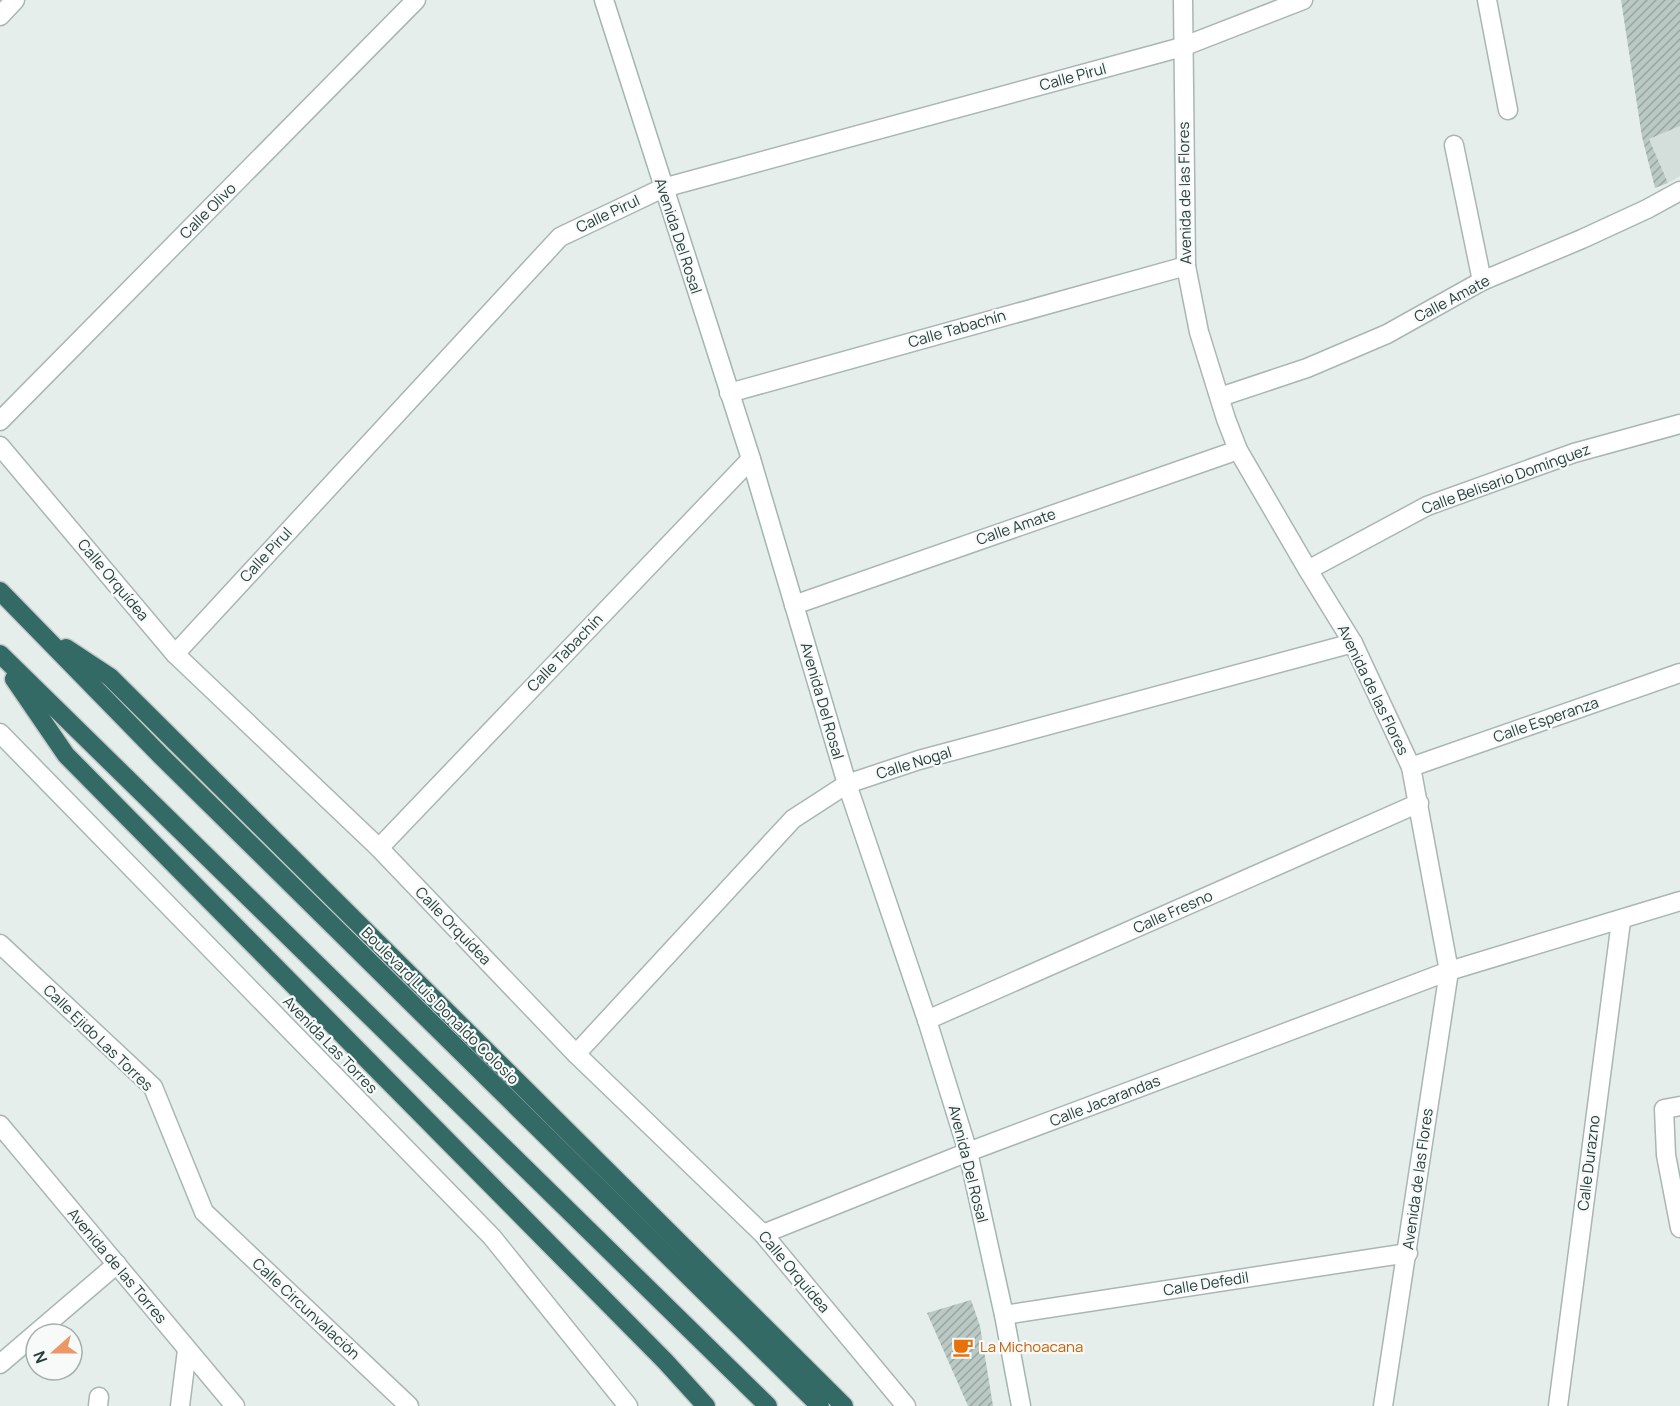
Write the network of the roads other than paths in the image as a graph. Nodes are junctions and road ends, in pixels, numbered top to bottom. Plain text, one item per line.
1 (15, 0) edge
2 (416, 0) edge
3 (604, 0) edge
4 (1183, 0) edge
5 (1303, 0) edge
6 (1487, 0) edge
7 (0, 16) edge
8 (1182, 47) junction
9 (1508, 110) dead end
10 (1454, 145) dead end
11 (663, 188) junction
12 (1680, 191) edge
13 (1186, 266) junction
14 (1482, 281) junction
15 (729, 393) junction
16 (1220, 397) junction
17 (0, 422) edge
18 (1680, 424) edge
19 (0, 446) edge
20 (1238, 450) junction
21 (751, 459) junction
22 (1308, 570) junction
23 (0, 591) edge
24 (794, 605) junction
25 (36, 629) junction
26 (1353, 643) junction
27 (175, 654) junction
28 (0, 655) edge
29 (1680, 674) edge
30 (0, 733) edge
31 (1411, 767) junction
32 (847, 784) junction
33 (1419, 803) junction
34 (379, 848) junction
35 (1680, 901) edge
36 (1621, 921) junction
37 (0, 944) edge
38 (1449, 971) junction
39 (927, 1020) junction
40 (576, 1054) junction
41 (1680, 1106) edge
42 (0, 1125) edge
43 (968, 1152) junction
44 (204, 1212) joint
45 (1679, 1217) edge
46 (763, 1234) junction
47 (1408, 1253) junction
48 (117, 1264) junction
49 (1004, 1315) junction
50 (187, 1350) junction
51 (0, 1364) edge
52 (619, 1403) edge
53 (180, 1406) edge
54 (235, 1406) edge
55 (409, 1406) edge
56 (706, 1406) edge
57 (768, 1406) edge
58 (820, 1406) edge
59 (844, 1406) edge
60 (906, 1406) edge
61 (1021, 1406) edge
62 (1383, 1406) edge
63 (1558, 1406) edge

1 - 7 street
2 - 17 street, Calle Olivo
3 - 11 street, Avenida Del Rosal
4 - 8 street, Avenida de las Flores
5 - 8 street, Calle Pirul
6 - 9 street
8 - 11 street, Calle Pirul
8 - 13 street, Avenida de las Flores
10 - 14 street
11 - 15 street, Avenida Del Rosal
11 - 27 street, Calle Pirul
12 - 14 street, Calle Amate
13 - 15 street, Calle Tabachín
13 - 16 street, Avenida de las Flores
14 - 16 street, Calle Amate
15 - 21 street, Avenida Del Rosal
16 - 20 street, Avenida de las Flores
18 - 22 street, Calle Belisario Domínguez
19 - 27 street, Calle Orquídea
20 - 22 street, Avenida de las Flores
20 - 24 street, Calle Amate
21 - 24 street, Avenida Del Rosal
21 - 34 street, Calle Tabachín
22 - 26 street, Avenida de las Flores
23 - 25 highway
24 - 32 street, Avenida Del Rosal
25 - 58 highway, Boulevard Luis Donaldo Colosio
25 - 59 highway
26 - 31 street, Avenida de las Flores
26 - 32 street, Calle Nogal
27 - 34 street, Calle Orquídea
28 - 56 highway
28 - 57 highway
29 - 31 street, Calle Esperanza
30 - 52 street, Avenida Las Torres
31 - 33 street, Avenida de las Flores
32 - 39 street, Avenida Del Rosal
32 - 40 street, Calle Nogal
33 - 38 street, Avenida de las Flores
33 - 39 street, Calle Fresno
34 - 40 street, Calle Orquídea
35 - 36 street, Calle Jacarandas
36 - 38 street, Calle Jacarandas
36 - 63 street, Calle Durazno
37 - 44 street, Calle Ejido Las Torres
38 - 43 street, Calle Jacarandas
38 - 47 street, Avenida de las Flores
39 - 43 street, Avenida Del Rosal
40 - 46 street, Calle Orquídea
41 - 45 street
42 - 48 street, Avenida de las Torres
43 - 46 street, Calle Jacarandas
43 - 49 street, Avenida Del Rosal
44 - 55 street, Calle Circunvalación
46 - 60 street, Calle Orquídea
47 - 49 street, Calle Defedil
47 - 62 street, Avenida de las Flores
48 - 50 street, Avenida de las Torres
48 - 51 street
49 - 61 street, Avenida Del Rosal
50 - 53 street
50 - 54 street, Avenida de las Torres

